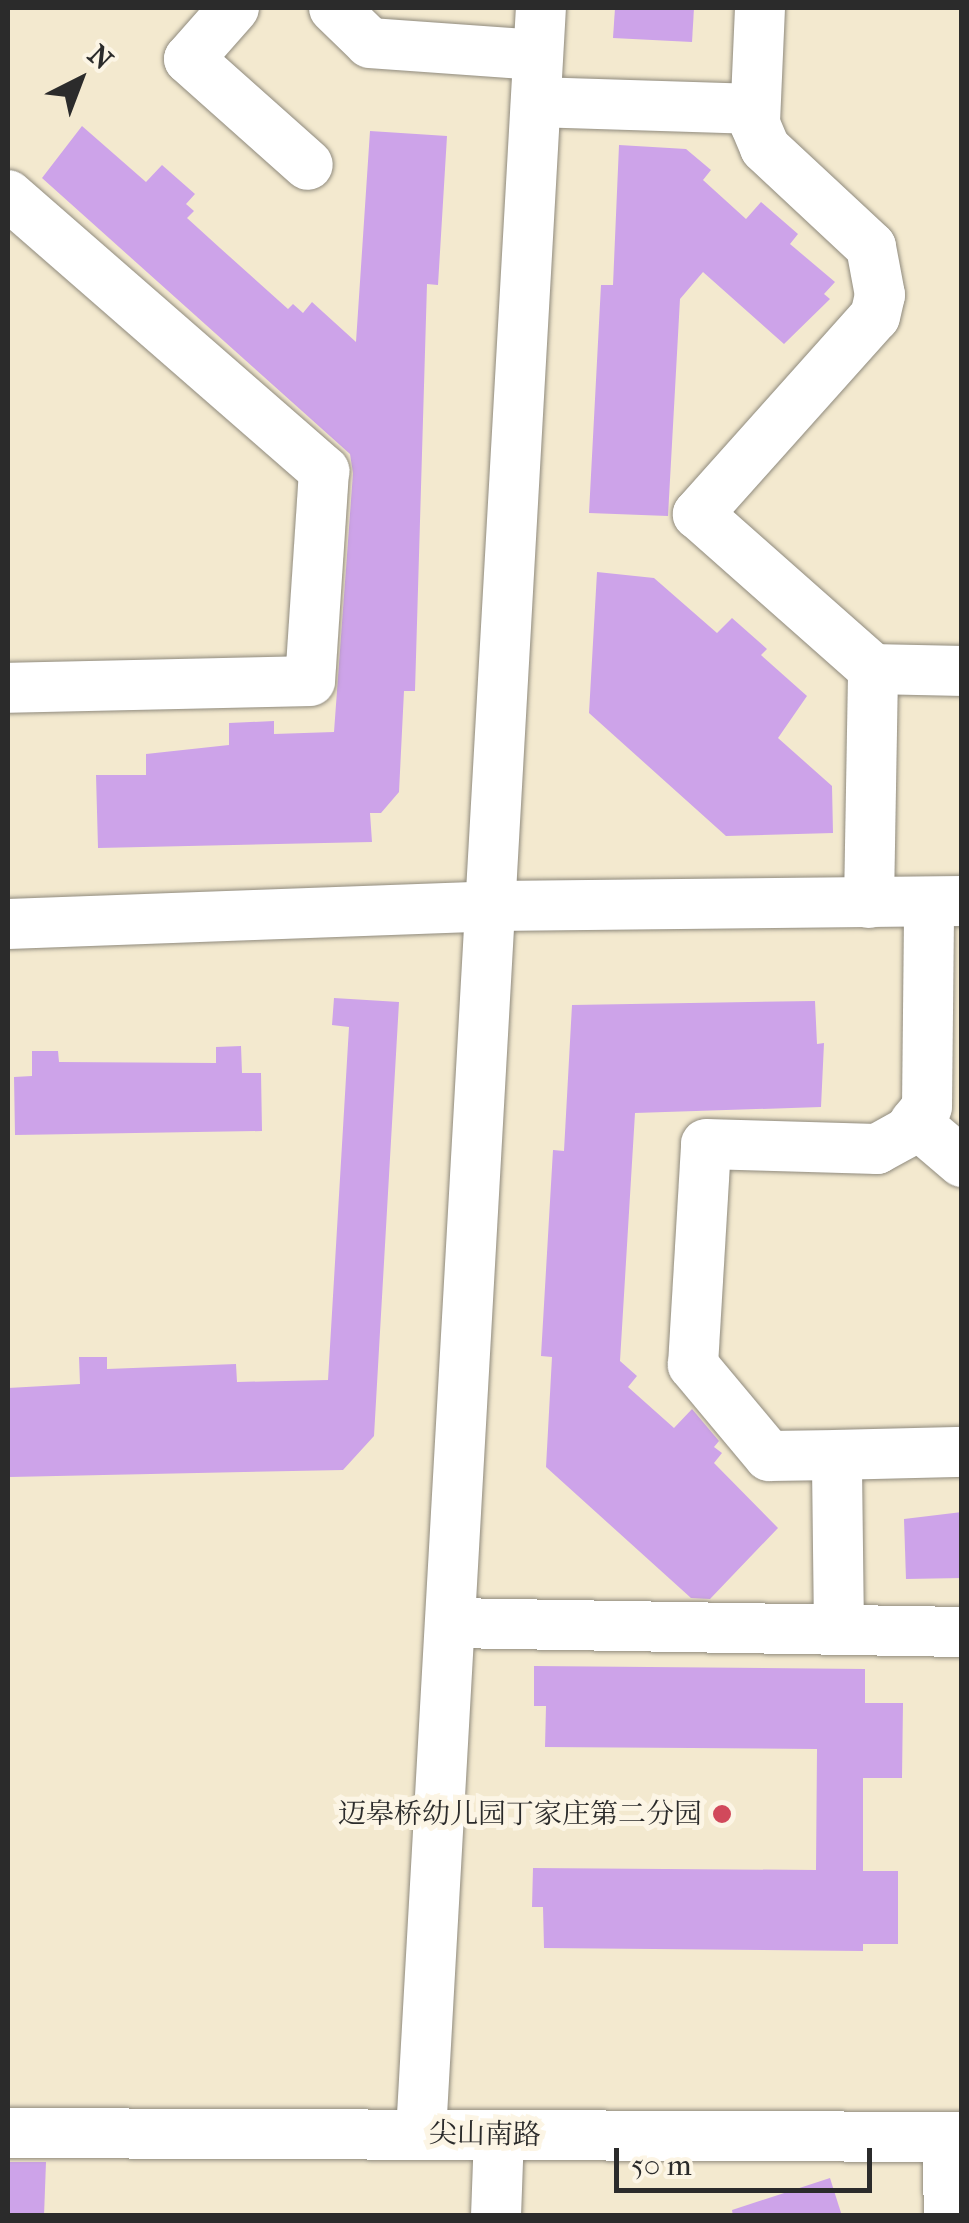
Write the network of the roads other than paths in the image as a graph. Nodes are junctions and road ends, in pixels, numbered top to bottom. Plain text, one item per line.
1 (234, 8) edge
2 (334, 8) edge
3 (760, 8) edge
4 (538, 55) edge
5 (756, 109) junction
6 (308, 165) dead end
7 (8, 195) edge
8 (873, 669) junction
9 (962, 671) edge
10 (8, 688) edge
11 (869, 902) junction
12 (945, 902) edge
13 (494, 906) junction
14 (8, 909) edge
15 (8, 924) edge
16 (915, 1122) junction
17 (962, 1162) edge
18 (962, 1452) edge
19 (837, 1454) junction
20 (452, 1623) junction
21 (839, 1630) junction
22 (962, 1632) edge
23 (8, 2133) edge
24 (421, 2133) junction
25 (499, 2135) junction
26 (954, 2137) edge
27 (496, 2216) edge
28 (949, 2216) edge

1 - 6 street
2 - 4 street
3 - 5 street
4 - 5 street
4 - 13 street
5 - 8 street
7 - 10 street
8 - 9 street
8 - 11 street
11 - 12 street
11 - 13 street
12 - 16 street
13 - 15 street
13 - 20 street
14 - 15 street
16 - 17 street
16 - 19 street
18 - 19 street
19 - 21 street
20 - 21 street
20 - 24 street
21 - 22 street
23 - 24 street, 尖山南路
24 - 25 street, 尖山南路
25 - 26 street, 尖山南路
25 - 27 street
26 - 28 street

